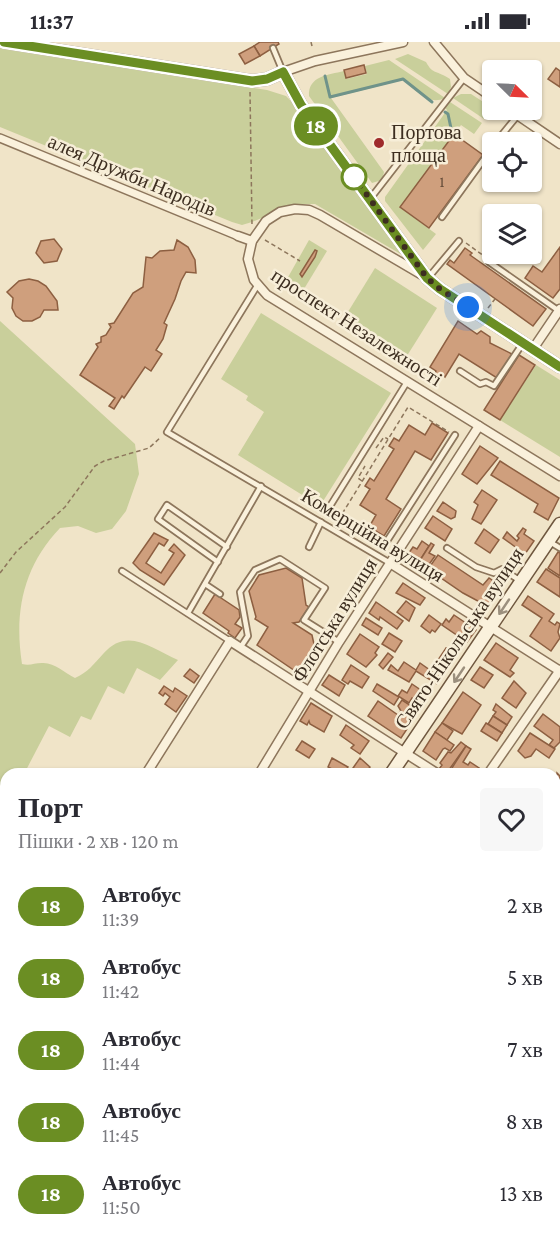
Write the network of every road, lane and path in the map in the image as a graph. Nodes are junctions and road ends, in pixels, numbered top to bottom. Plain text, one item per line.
1 (4, 42) edge
2 (311, 42) edge
3 (356, 42) edge
4 (403, 42) edge
5 (434, 42) edge
6 (312, 46) dead end
7 (273, 48) dead end
8 (358, 52) junction
9 (283, 72) junction
10 (464, 78) junction
11 (250, 86) dead end
12 (482, 90) edge
13 (526, 120) edge
14 (0, 138) edge
15 (560, 144) edge
16 (482, 162) edge
17 (370, 199) junction
18 (442, 217) dead end
19 (238, 236) joint
20 (254, 238) junction
21 (459, 241) dead end
22 (468, 245) dead end
23 (482, 256) edge
24 (300, 261) dead end
25 (492, 264) edge
26 (427, 278) junction
27 (257, 286) junction
28 (495, 298) dead end
29 (491, 304) dead end
30 (558, 315) edge
31 (523, 343) junction
32 (533, 349) junction
33 (560, 367) edge
34 (460, 371) dead end
35 (407, 382) junction
36 (479, 426) junction
37 (167, 432) junction
38 (455, 435) joint
39 (388, 440) junction
40 (377, 447) dead end
41 (365, 467) dead end
42 (560, 476) edge
43 (363, 481) junction
44 (261, 486) junction
45 (327, 511) dead end
46 (321, 522) junction
47 (560, 524) edge
48 (387, 541) joint
49 (549, 541) junction
50 (227, 547) junction
51 (309, 547) dead end
52 (447, 548) dead end
53 (560, 548) edge
54 (218, 562) junction
55 (390, 563) junction
56 (122, 571) dead end
57 (0, 573) edge
58 (521, 582) junction
59 (205, 585) junction
60 (220, 594) dead end
61 (188, 613) junction
62 (492, 626) junction
63 (230, 641) junction
64 (339, 642) junction
65 (240, 648) junction
66 (560, 671) edge
67 (309, 691) junction
68 (406, 752) junction
69 (150, 768) edge
70 (263, 768) edge
71 (395, 768) edge
72 (429, 768) edge
73 (492, 768) edge

1 - 9 street
2 - 6 path
3 - 8 lane
4 - 8 street
5 - 10 street
7 - 9 lane
8 - 9 street
9 - 17 street
10 - 12 street
10 - 17 lane
11 - 20 path
13 - 15 street
14 - 19 street, алея Дружби Народів
16 - 18 lane
17 - 26 street
19 - 20 street, алея Дружби Народів
20 - 24 path
20 - 26 street
20 - 27 street, проспект Незалежності
21 - 26 lane
22 - 23 path
25 - 30 lane
26 - 31 street
27 - 35 street, проспект Незалежності
27 - 37 lane
28 - 29 path
30 - 32 street
31 - 32 street
31 - 34 lane
32 - 33 street
35 - 36 street, проспект Незалежності
35 - 45 lane
36 - 42 street, проспект Незалежності
36 - 55 street, Флотська вулиця
37 - 44 lane, Комерційна вулиця
37 - 57 path
38 - 39 path
38 - 48 lane
39 - 40 path
39 - 43 path
41 - 43 path
43 - 48 path
44 - 46 lane, Комерційна вулиця
44 - 50 lane
46 - 51 lane
46 - 55 lane, Комерційна вулиця
47 - 49 main road, Свято-Нікольська вулиця
49 - 53 lane
49 - 58 main road, Свято-Нікольська вулиця
50 - 54 lane
50 - 54 lane
52 - 58 lane
54 - 59 lane
55 - 62 street, Комерційна вулиця
55 - 64 street, Флотська вулиця
56 - 61 lane
58 -> 62 main road, Свято-Нікольська вулиця
59 - 60 lane
59 - 61 lane
61 - 63 lane
62 - 66 street, Комерційна вулиця
62 -> 68 main road, Свято-Нікольська вулиця
63 - 65 street
63 - 69 street
64 - 65 lane
64 - 67 street, Флотська вулиця
65 - 67 street
66 - 73 street
67 - 68 street
67 - 70 street, Флотська вулиця
68 - 71 main road, Свято-Нікольська вулиця
68 - 72 street

